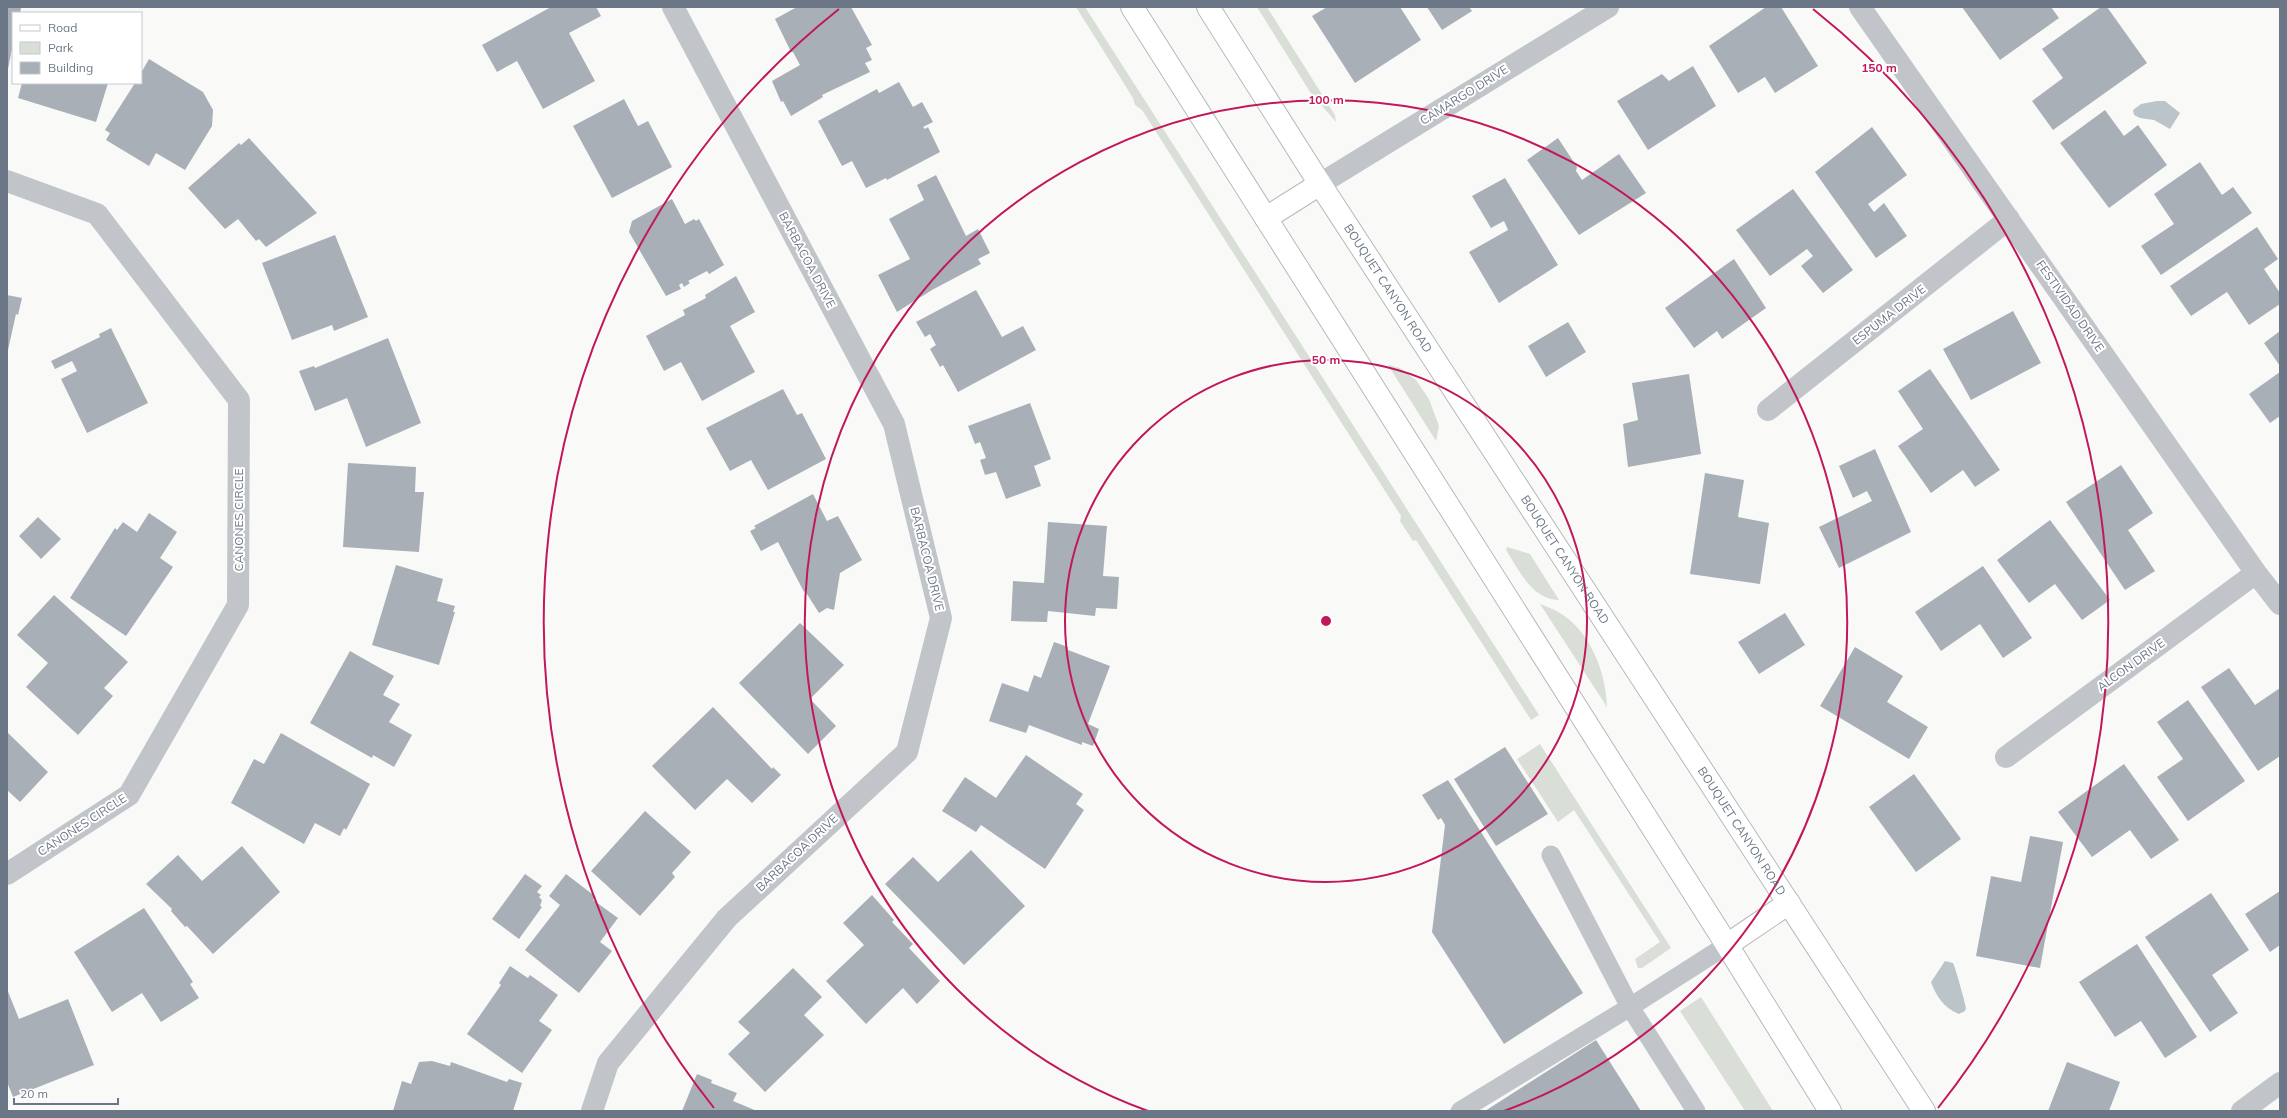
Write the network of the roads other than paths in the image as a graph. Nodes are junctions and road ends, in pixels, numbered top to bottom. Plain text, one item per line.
1 (673, 7) edge
2 (1132, 7) edge
3 (1208, 7) edge
4 (1608, 7) edge
5 (1860, 7) edge
6 (7, 181) edge
7 (1320, 184) junction
8 (1266, 218) junction
9 (2009, 219) junction
10 (1768, 410) dead end
11 (2256, 573) junction
12 (2280, 604) edge
13 (2006, 757) dead end
14 (1551, 855) dead end
15 (7, 874) edge
16 (1789, 903) junction
17 (1727, 945) junction
18 (1630, 1007) junction
19 (2280, 1083) edge
20 (592, 1111) edge
21 (1460, 1111) edge
22 (1696, 1111) edge
23 (1830, 1111) edge
24 (1924, 1111) edge
25 (2242, 1111) edge

1 - 20 street, BARBACOA DRIVE
2 - 8 main road
3 - 7 main road, BOUQUET CANYON ROAD
4 - 7 street, CAMARGO DRIVE
5 - 9 street, FESTIVIDAD DRIVE
6 - 15 street, CANONES CIRCLE
7 - 8 main road
7 - 16 main road, BOUQUET CANYON ROAD
8 - 17 main road
9 - 10 street, ESPUMA DRIVE
9 - 11 street, FESTIVIDAD DRIVE
11 - 12 street, FESTIVIDAD DRIVE
11 - 13 street, ALCON DRIVE
14 - 18 lane
16 - 17 main road
16 - 24 main road, BOUQUET CANYON ROAD
17 - 18 lane
17 - 23 main road
18 - 21 lane
18 - 22 lane
19 - 25 street

